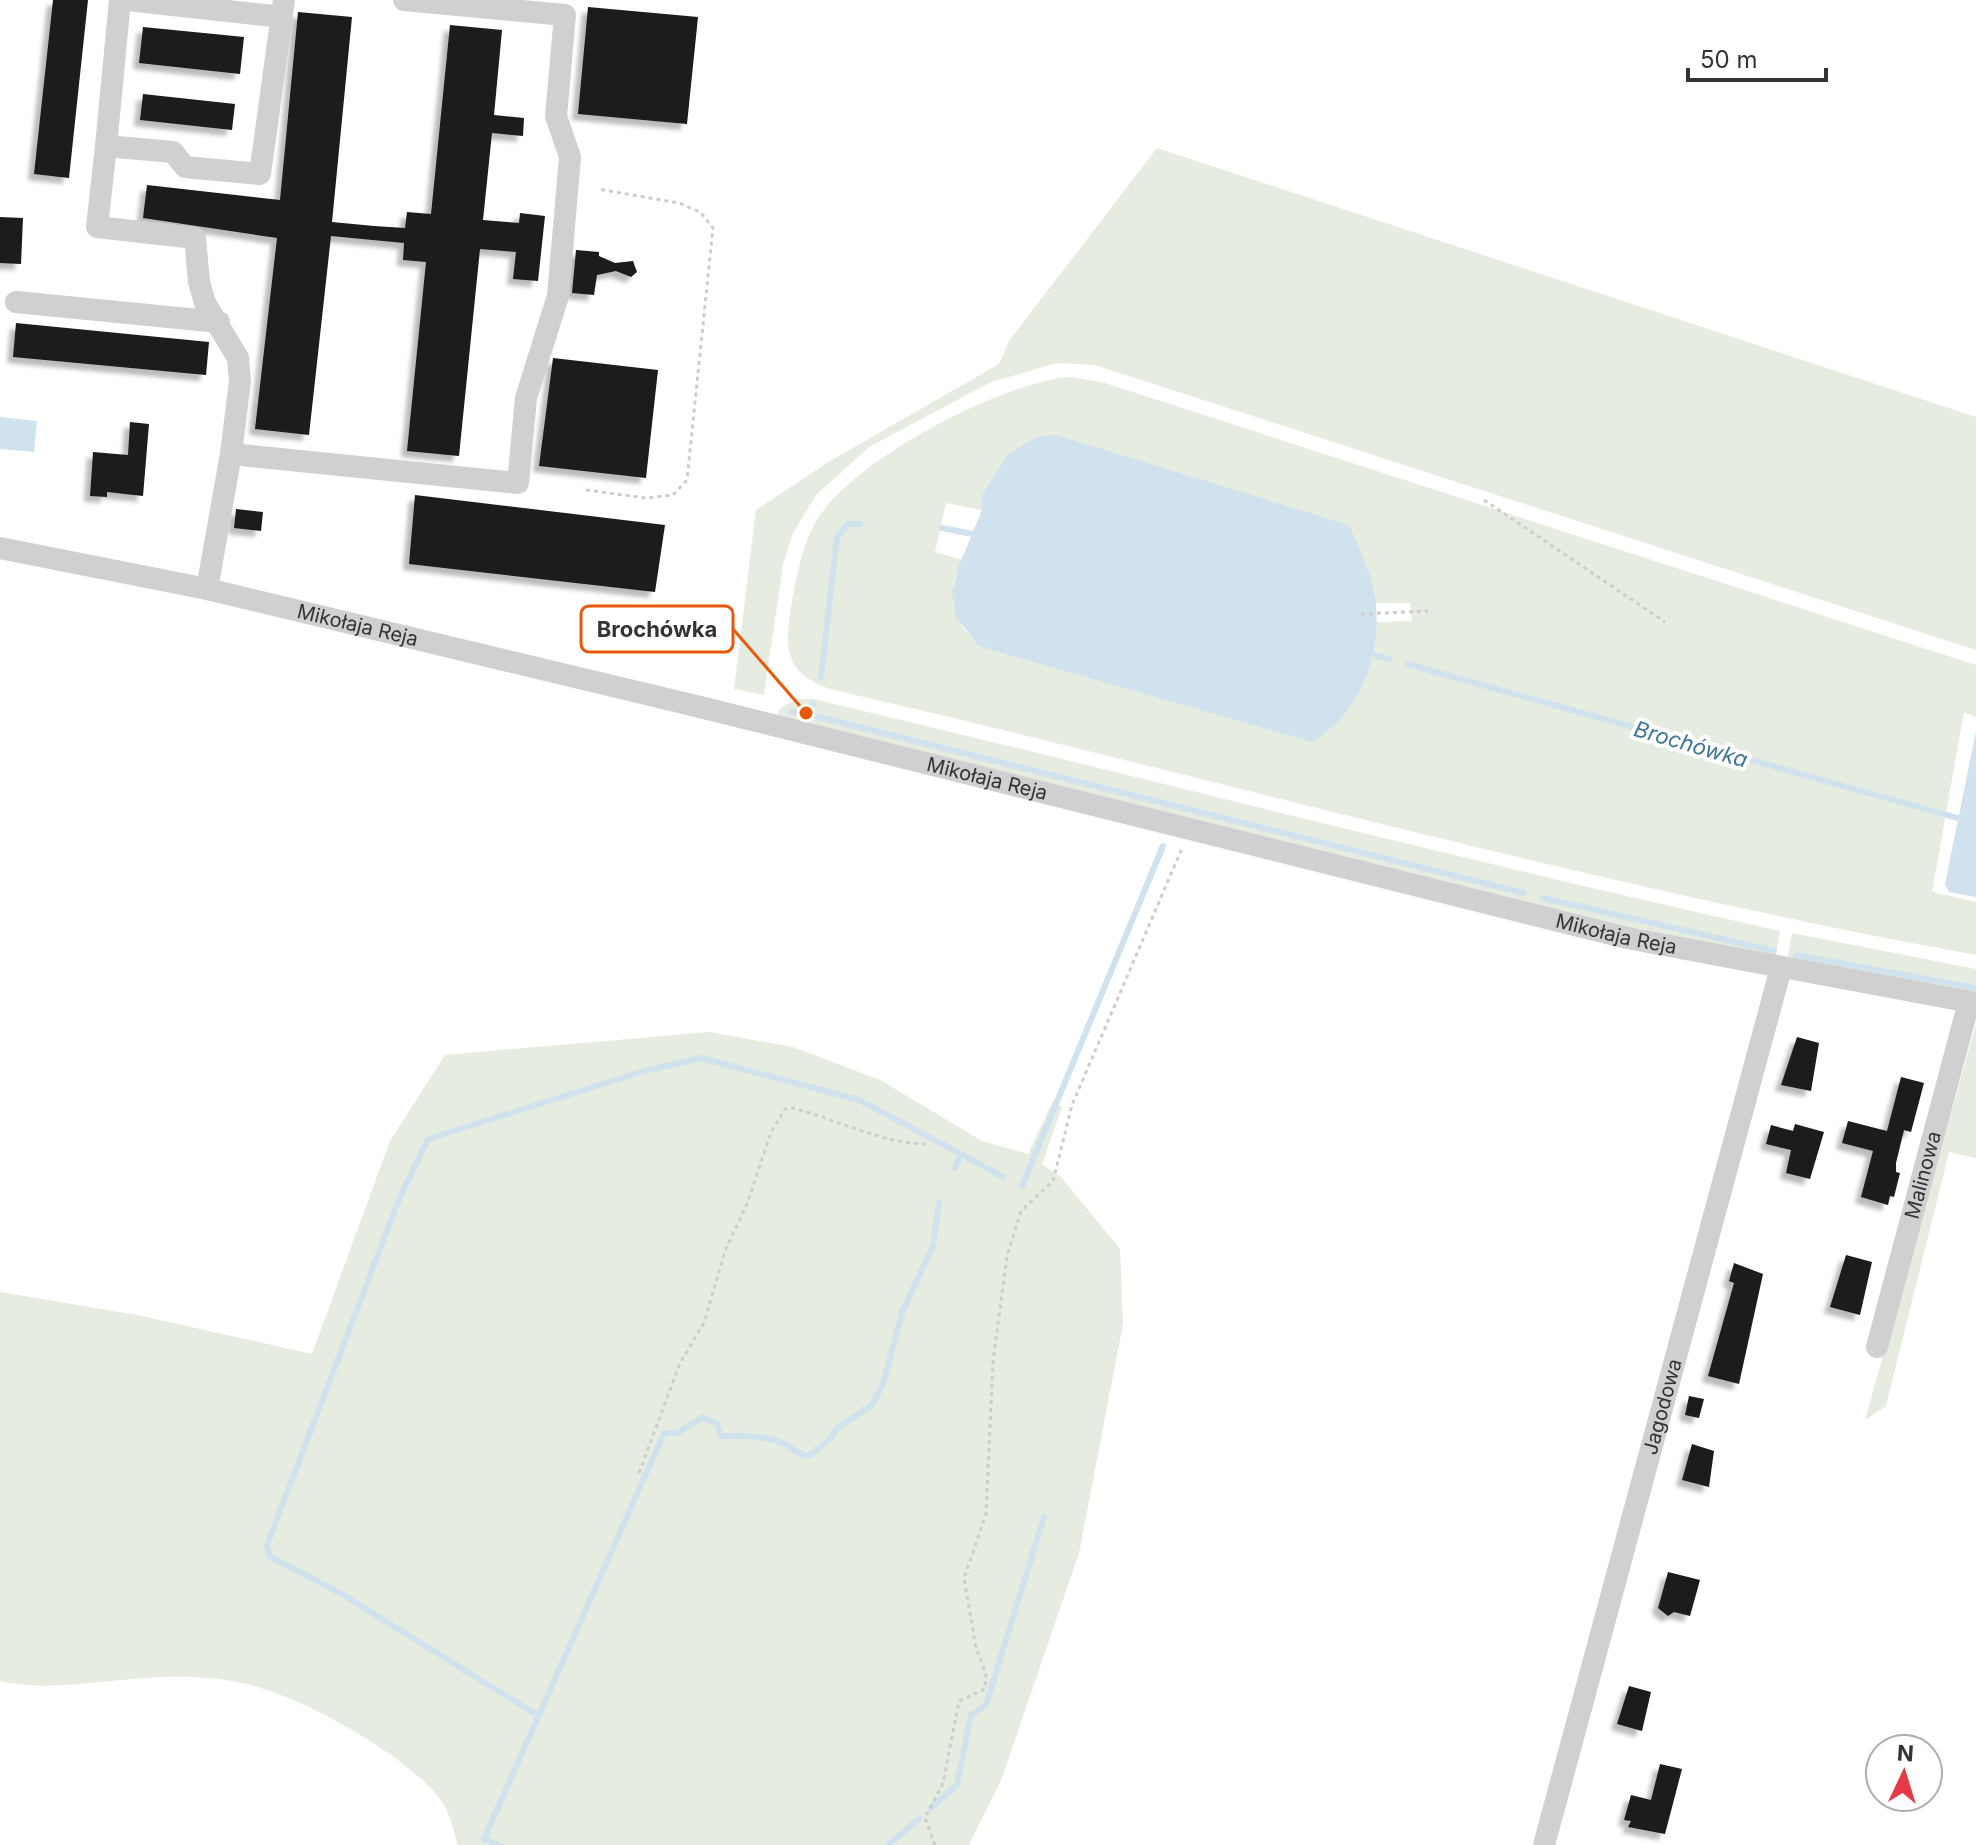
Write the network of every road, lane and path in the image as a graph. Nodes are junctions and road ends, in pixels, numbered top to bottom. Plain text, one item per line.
1 (120, 0) edge
2 (127, 0) edge
3 (404, 0) edge
4 (283, 8) edge
5 (106, 146) junction
6 (598, 189) dead end
7 (16, 302) dead end
8 (219, 322) junction
9 (231, 454) junction
10 (586, 490) dead end
11 (1484, 500) dead end
12 (0, 548) edge
13 (207, 589) junction
14 (1428, 611) dead end
15 (1361, 614) dead end
16 (1665, 622) dead end
17 (1191, 828) junction
18 (1781, 968) junction
19 (1972, 1002) edge
20 (925, 1144) dead end
21 (1877, 1347) dead end
22 (639, 1473) dead end
23 (935, 1845) edge
24 (1544, 1845) edge

1 - 5 street
2 - 4 street
3 - 9 street
4 - 5 street
5 - 8 street
6 - 10 path
7 - 8 street
8 - 9 street
9 - 13 street
11 - 16 path
12 - 13 street, Mikołaja Reja
13 - 17 street, Mikołaja Reja
14 - 15 path
17 - 18 street, Mikołaja Reja
17 - 23 path
18 - 19 street, Mikołaja Reja
18 - 24 street, Jagodowa
19 - 21 street, Malinowa
20 - 22 path

